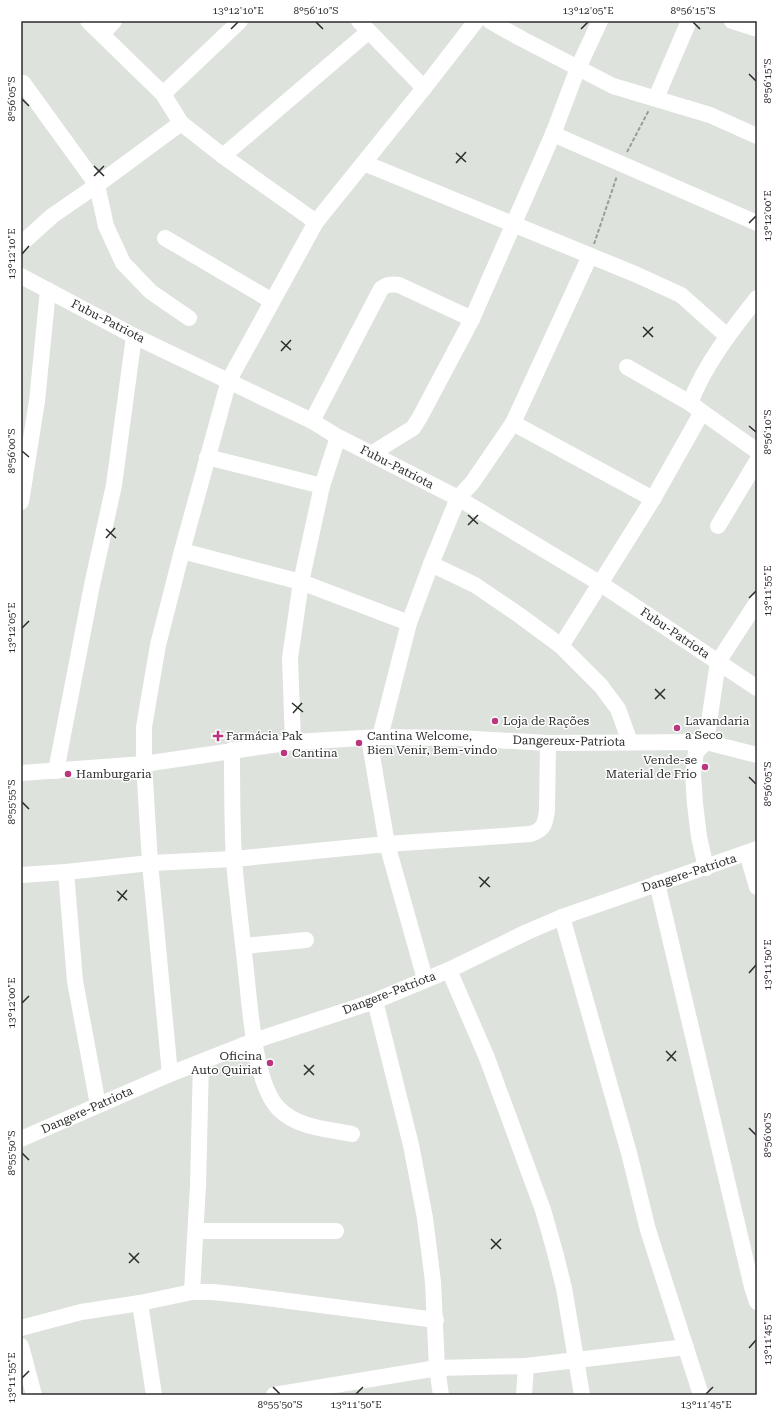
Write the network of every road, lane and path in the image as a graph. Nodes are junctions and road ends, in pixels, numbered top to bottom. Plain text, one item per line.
1 (88, 21) edge
2 (114, 21) edge
3 (240, 21) edge
4 (476, 21) edge
5 (490, 21) edge
6 (600, 21) edge
7 (689, 21) edge
8 (732, 21) edge
9 (364, 26) edge
10 (757, 29) edge
11 (102, 34) junction
12 (578, 68) junction
13 (22, 83) edge
14 (424, 88) junction
15 (163, 94) junction
16 (656, 98) junction
17 (181, 123) junction
18 (553, 134) junction
19 (757, 136) edge
20 (223, 156) junction
21 (364, 163) junction
22 (97, 185) junction
23 (316, 222) junction
24 (757, 223) edge
25 (514, 224) junction
26 (165, 238) dead end
27 (21, 244) edge
28 (590, 256) junction
29 (21, 276) edge
30 (48, 290) junction
31 (757, 298) edge
32 (272, 301) junction
33 (189, 318) dead end
34 (472, 319) junction
35 (134, 336) junction
36 (727, 336) junction
37 (627, 367) dead end
38 (228, 380) junction
39 (696, 408) junction
40 (312, 422) junction
41 (513, 423) junction
42 (338, 437) junction
43 (756, 452) edge
44 (371, 454) junction
45 (207, 457) junction
46 (322, 486) junction
47 (458, 498) junction
48 (653, 499) junction
49 (21, 502) edge
50 (718, 526) dead end
51 (182, 551) junction
52 (430, 564) junction
53 (301, 582) junction
54 (601, 584) junction
55 (757, 602) edge
56 (409, 623) junction
57 (562, 646) junction
58 (718, 662) junction
59 (757, 688) edge
60 (374, 738) junction
61 (293, 742) junction
62 (548, 742) junction
63 (630, 742) junction
64 (706, 742) junction
65 (232, 750) junction
66 (757, 755) edge
67 (144, 764) junction
68 (56, 771) junction
69 (21, 773) edge
70 (387, 844) junction
71 (752, 851) edge
72 (234, 859) junction
73 (150, 863) junction
74 (706, 868) junction
75 (66, 872) junction
76 (21, 875) edge
77 (657, 883) junction
78 (757, 887) edge
79 (562, 917) junction
80 (306, 940) dead end
81 (244, 946) junction
82 (449, 970) junction
83 (424, 979) junction
84 (375, 1000) junction
85 (254, 1041) junction
86 (201, 1062) junction
87 (170, 1074) junction
88 (98, 1105) junction
89 (352, 1134) dead end
90 (21, 1139) edge
91 (196, 1231) junction
92 (336, 1231) dead end
93 (192, 1292) junction
94 (757, 1302) edge
95 (140, 1303) junction
96 (436, 1320) junction
97 (21, 1328) edge
98 (21, 1346) edge
99 (686, 1347) junction
100 (577, 1359) junction
101 (526, 1366) junction
102 (437, 1368) junction
103 (284, 1394) edge
104 (34, 1395) edge
105 (154, 1395) edge
106 (441, 1395) edge
107 (524, 1395) edge
108 (582, 1395) edge
109 (701, 1395) edge

1 - 11 street
2 - 11 street
3 - 15 street
4 - 14 street
5 - 12 street
6 - 12 street
7 - 16 street
8 - 10 street
9 - 14 street
9 - 20 street
11 - 15 street
12 - 16 street
12 - 18 street
13 - 22 street
14 - 21 street
15 - 17 street
16 - 19 street
17 - 20 street
17 - 22 street
18 - 24 street
18 - 25 street
20 - 23 street
21 - 23 street
21 - 25 street
22 - 27 street
22 - 33 street
23 - 32 street
25 - 28 street
25 - 34 street
26 - 32 street
28 - 36 street
28 - 41 street
29 - 30 street, Fubu-Patriota
30 - 35 street, Fubu-Patriota
30 - 49 street
31 - 36 street
32 - 38 street
34 - 40 street
34 - 44 street
35 - 38 street, Fubu-Patriota
35 - 68 street
36 - 39 street
37 - 39 street
38 - 40 street, Fubu-Patriota
38 - 45 street
39 - 43 street
39 - 48 street
40 - 42 street, Fubu-Patriota
41 - 47 street
41 - 48 street
42 - 44 street, Fubu-Patriota
42 - 46 street
43 - 50 street
44 - 47 street, Fubu-Patriota
45 - 46 street
45 - 51 street
46 - 53 street
47 - 52 street
47 - 54 street, Fubu-Patriota
48 - 54 street
51 - 53 street
51 - 67 street
52 - 56 street
52 - 57 street
53 - 56 street
53 - 61 street
54 - 57 street
54 - 58 street, Fubu-Patriota
55 - 58 street
56 - 60 street
57 - 63 street
58 - 59 street, Fubu-Patriota
58 - 64 street
60 - 61 street, Dangereux-Patriota
60 - 62 street, Dangereux-Patriota
60 - 70 street
61 - 65 street, Dangereux-Patriota
62 - 63 street, Dangereux-Patriota
62 - 70 street
63 - 64 street, Dangereux-Patriota
64 - 66 street, Dangereux-Patriota
64 - 74 street
65 - 67 street, Dangereux-Patriota
65 - 72 street
67 - 68 street, Dangereux-Patriota
67 - 73 street
68 - 69 street, Dangereux-Patriota
70 - 72 street
70 - 83 street
71 - 74 street, Dangere-Patriota
71 - 78 street
72 - 73 street
72 - 81 street
73 - 75 street
73 - 87 street
74 - 77 street, Dangere-Patriota
75 - 76 street
75 - 88 street
77 - 79 street, Dangere-Patriota
77 - 94 street
79 - 82 street, Dangere-Patriota
79 - 99 street
80 - 81 street
81 - 85 street
82 - 83 street, Dangere-Patriota
82 - 100 street
83 - 84 street, Dangere-Patriota
84 - 85 street, Dangere-Patriota
84 - 96 street
85 - 86 street, Dangere-Patriota
85 - 89 street
86 - 87 street, Dangere-Patriota
86 - 91 street
87 - 88 street, Dangere-Patriota
88 - 90 street, Dangere-Patriota
91 - 92 street
91 - 93 street
93 - 95 street
93 - 96 street
95 - 97 street
95 - 105 street
96 - 102 street
98 - 104 street
99 - 100 street
99 - 109 street
100 - 101 street
100 - 108 street
101 - 102 street
101 - 107 street
102 - 103 street
102 - 106 street

